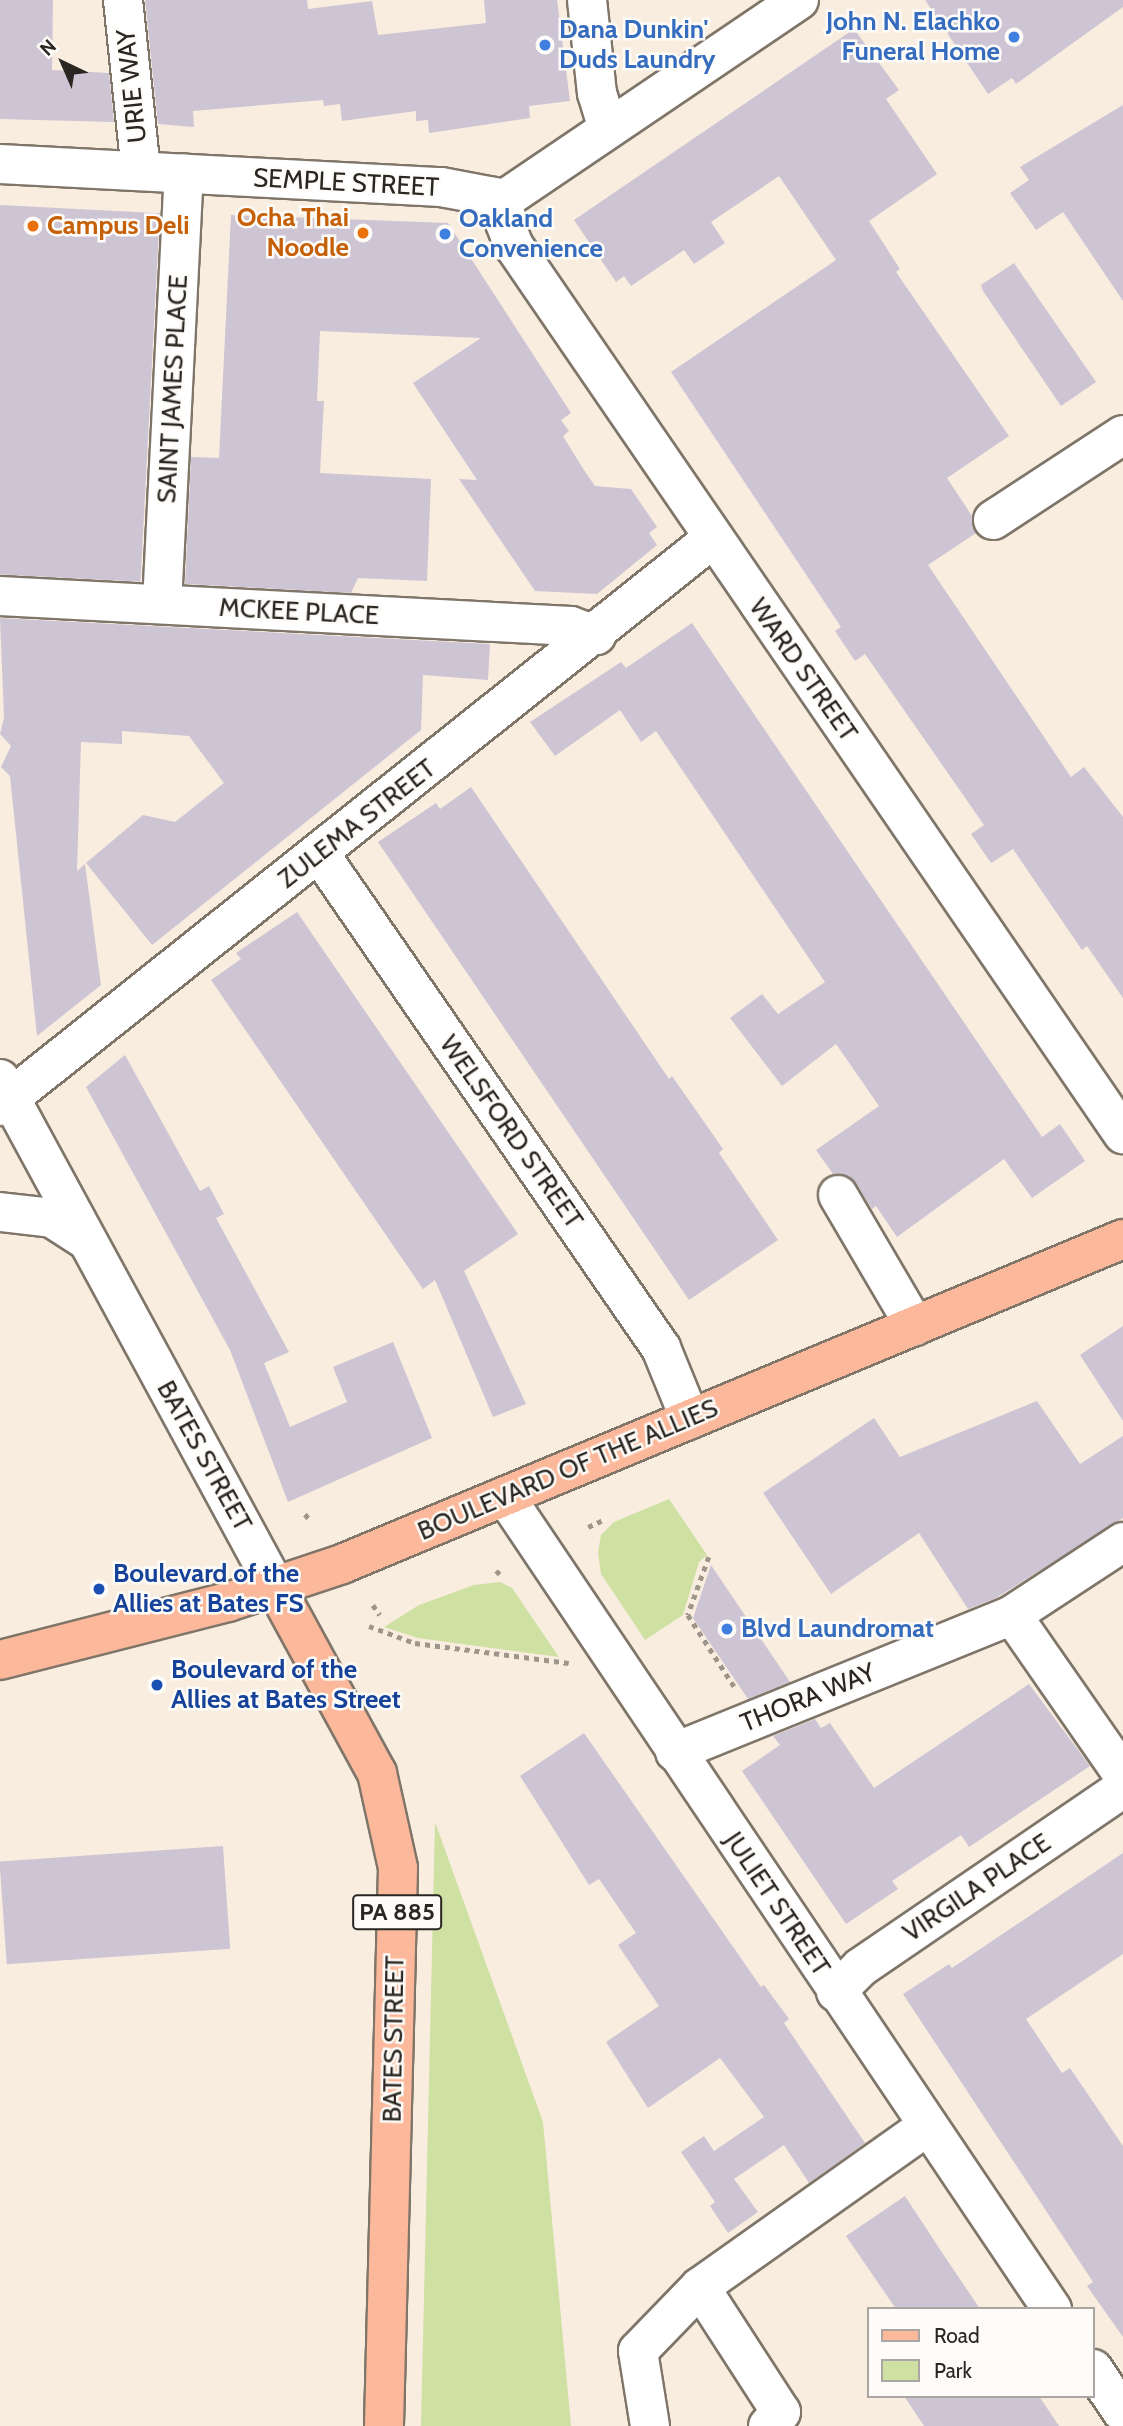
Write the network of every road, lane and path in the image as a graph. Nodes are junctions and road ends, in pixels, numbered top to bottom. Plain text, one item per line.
1 (123, 0) edge
2 (587, 0) edge
3 (799, 0) edge
4 (608, 128) junction
5 (0, 164) edge
6 (141, 172) junction
7 (184, 174) junction
8 (505, 199) junction
9 (1123, 435) edge
10 (993, 520) dead end
11 (712, 539) junction
12 (0, 596) edge
13 (162, 604) junction
14 (596, 635) junction
15 (318, 853) junction
16 (3, 1096) edge
17 (1123, 1134) edge
18 (838, 1195) dead end
19 (0, 1212) edge
20 (83, 1238) junction
21 (1123, 1239) edge
22 (915, 1326) junction
23 (690, 1419) junction
24 (505, 1496) junction
25 (305, 1514) dead end
26 (605, 1519) dead end
27 (310, 1520) dead end
28 (588, 1527) dead end
29 (1123, 1542) edge
30 (709, 1558) dead end
31 (501, 1569) dead end
32 (496, 1574) dead end
33 (276, 1588) junction
34 (373, 1605) dead end
35 (380, 1615) dead end
36 (1012, 1615) junction
37 (369, 1626) dead end
38 (0, 1660) edge
39 (569, 1663) dead end
40 (250, 1664) dead end
41 (250, 1674) dead end
42 (755, 1719) junction
43 (676, 1752) junction
44 (1123, 1775) edge
45 (1123, 1788) edge
46 (836, 1992) junction
47 (927, 2126) junction
48 (700, 2287) junction
49 (1051, 2307) edge
50 (1095, 2372) edge
51 (1123, 2413) edge
52 (384, 2426) edge
53 (650, 2426) edge
54 (768, 2426) edge

1 - 6 street, URIE WAY
2 - 4 street
3 - 4 street
4 - 8 street
5 - 6 street, SEMPLE STREET
6 - 7 street, SEMPLE STREET
7 - 8 street, SEMPLE STREET
7 - 13 street, SAINT JAMES PLACE
8 - 11 street, WARD STREET
9 - 10 street
11 - 14 street, ZULEMA STREET
11 - 17 street, WARD STREET
12 - 13 street, MCKEE PLACE
13 - 14 street, MCKEE PLACE
14 - 15 street, ZULEMA STREET
15 - 16 street, ZULEMA STREET
15 - 23 street, WELSFORD STREET
16 - 20 street, BATES STREET
18 - 22 street
19 - 20 street
20 - 33 street, BATES STREET
21 - 22 main road, BOULEVARD OF THE ALLIES
22 - 23 main road, BOULEVARD OF THE ALLIES
23 - 24 main road, BOULEVARD OF THE ALLIES
24 - 33 main road, BOULEVARD OF THE ALLIES
24 - 43 street, JULIET STREET
25 - 27 path
26 - 28 path
29 - 36 street, THORA WAY
30 - 42 path
31 - 32 path
33 - 38 main road, BOULEVARD OF THE ALLIES
33 - 52 main road, BATES STREET / PA 885
34 - 35 path
36 - 42 street, THORA WAY
36 - 44 street
37 - 39 path
40 - 41 path
42 - 43 street, THORA WAY
43 - 46 street, JULIET STREET
45 - 46 street, VIRGILA PLACE
46 - 47 street, JULIET STREET
47 - 48 street
47 - 49 street, JULIET STREET
48 - 53 street
48 - 54 street
50 - 51 street

